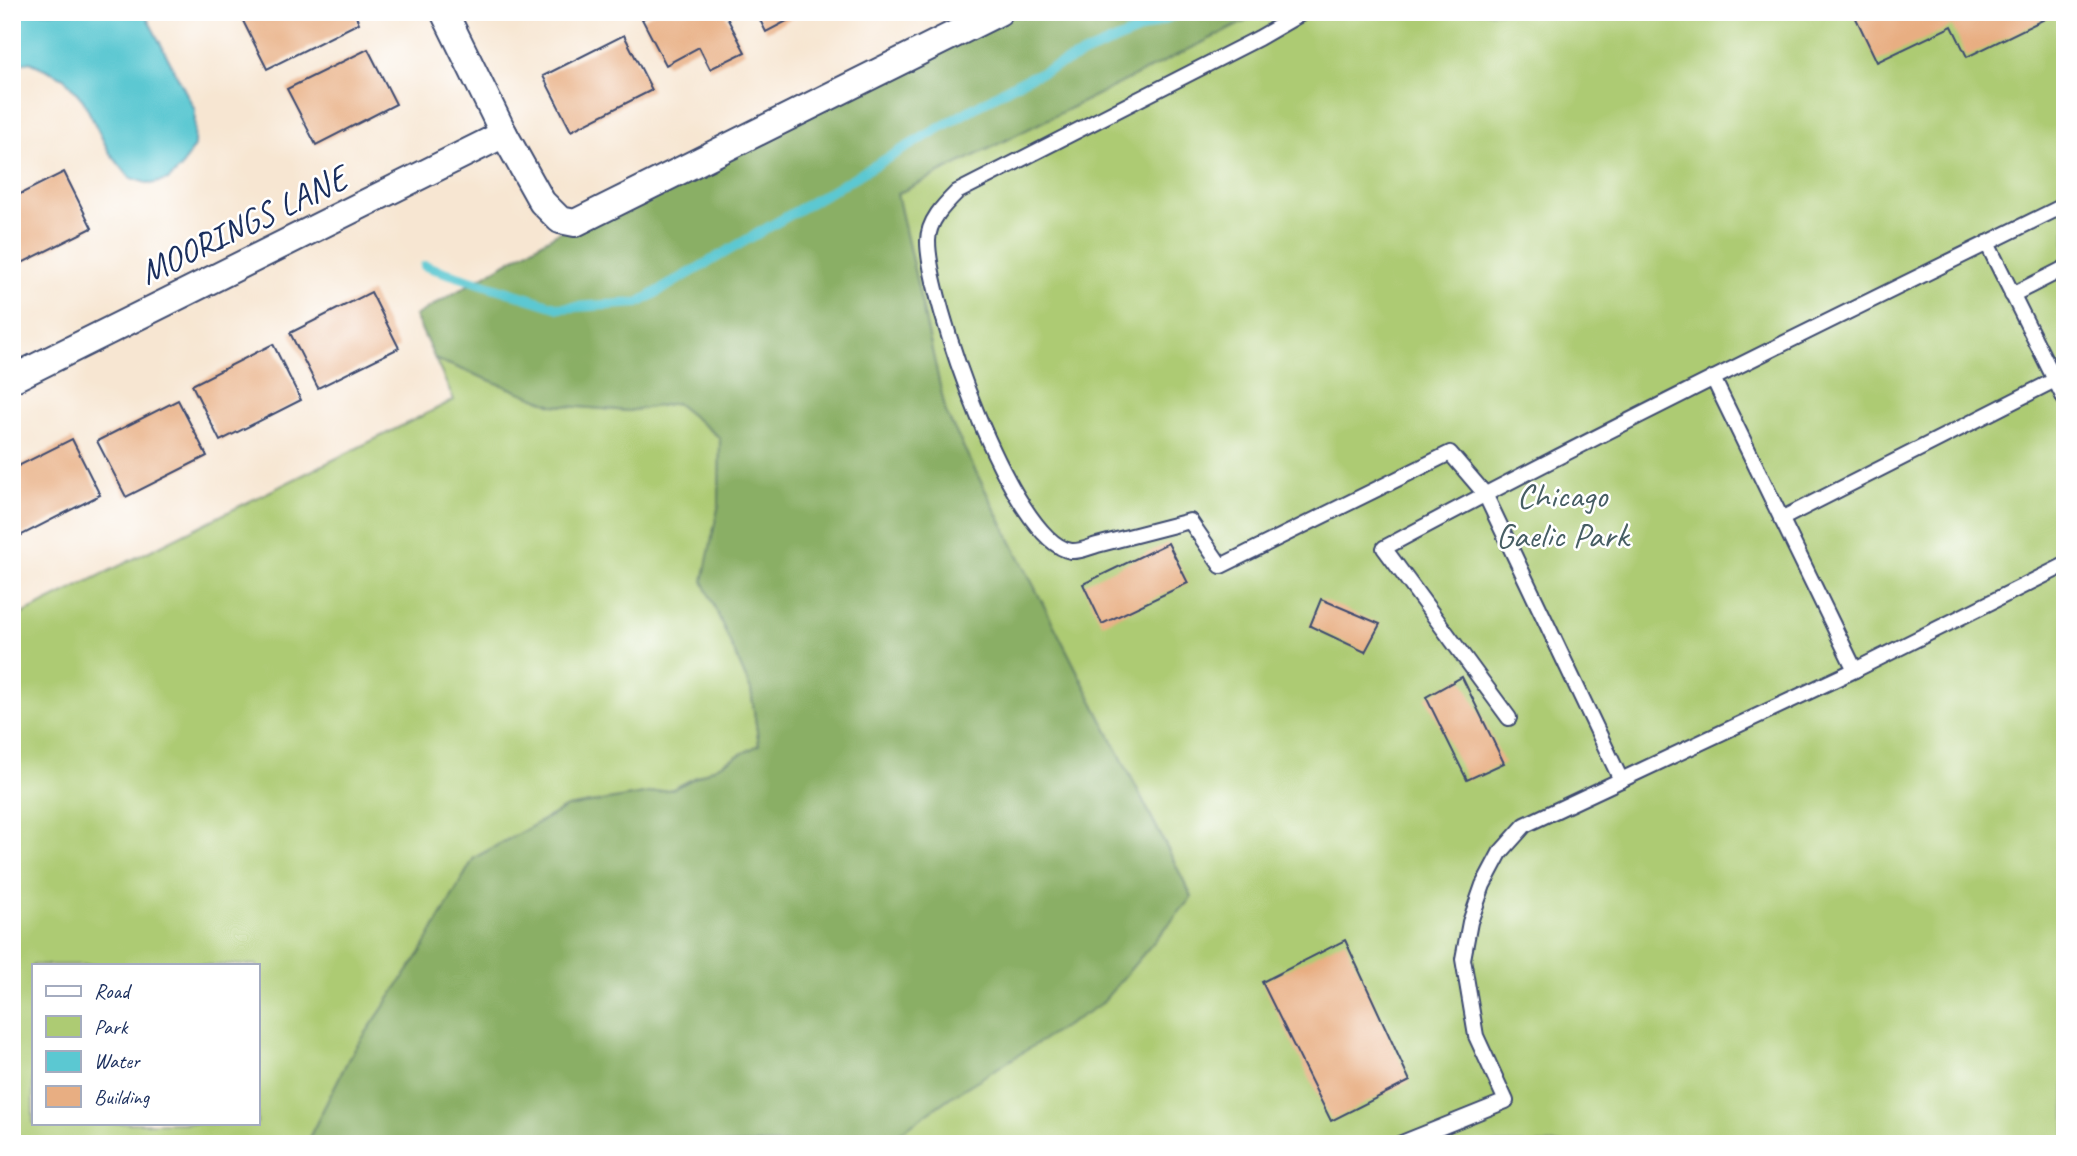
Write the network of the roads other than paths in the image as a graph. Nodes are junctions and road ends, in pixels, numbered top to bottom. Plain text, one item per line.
1 (444, 12) edge
2 (999, 12) edge
3 (1304, 12) edge
4 (504, 134) junction
5 (2065, 205) edge
6 (1987, 243) junction
7 (2065, 268) edge
8 (2012, 295) junction
9 (1713, 378) junction
10 (12, 379) edge
11 (2055, 380) junction
12 (2065, 400) edge
13 (1485, 494) junction
14 (1781, 519) junction
15 (2065, 565) edge
16 (1855, 670) junction
17 (1509, 718) dead end
18 (1621, 780) junction
19 (1399, 1144) edge

1 - 4 street
2 - 4 street
3 - 13 lane
4 - 10 street, MOORINGS LANE
5 - 6 lane
6 - 8 lane
6 - 9 lane
7 - 8 lane
8 - 11 lane
9 - 13 lane
9 - 14 lane
11 - 12 lane
11 - 14 lane
13 - 17 lane
13 - 18 lane
14 - 16 lane
15 - 16 lane
16 - 18 lane
18 - 19 lane

